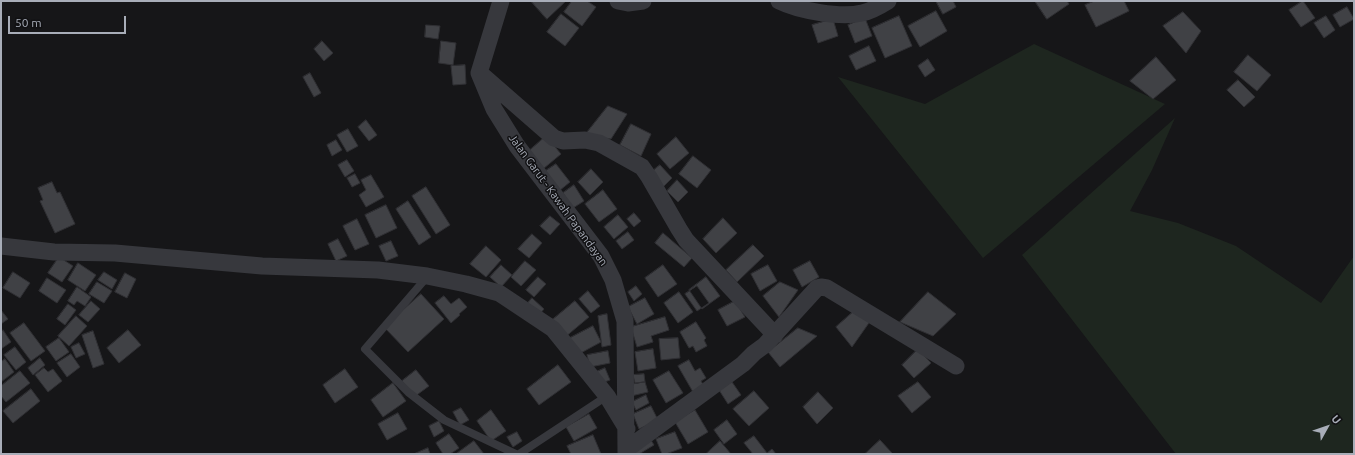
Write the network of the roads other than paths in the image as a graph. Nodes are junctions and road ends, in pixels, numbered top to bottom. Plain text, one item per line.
1 (501, 1) edge
2 (618, 1) edge
3 (643, 1) edge
4 (779, 1) edge
5 (888, 1) edge
6 (479, 73) junction
7 (1, 246) edge
8 (427, 276) junction
9 (775, 335) junction
10 (956, 366) dead end
11 (607, 396) junction
12 (627, 429) junction
13 (626, 452) edge
14 (518, 454) edge

1 - 6 street
2 - 3 street
4 - 5 street
6 - 9 street
6 - 12 street, Jalan Garut - Kawah Papandayan
7 - 8 street
8 - 11 street
8 - 14 lane
9 - 10 street
9 - 13 street
11 - 12 street
11 - 14 lane
12 - 13 street, Jalan Garut - Kawah Papandayan

